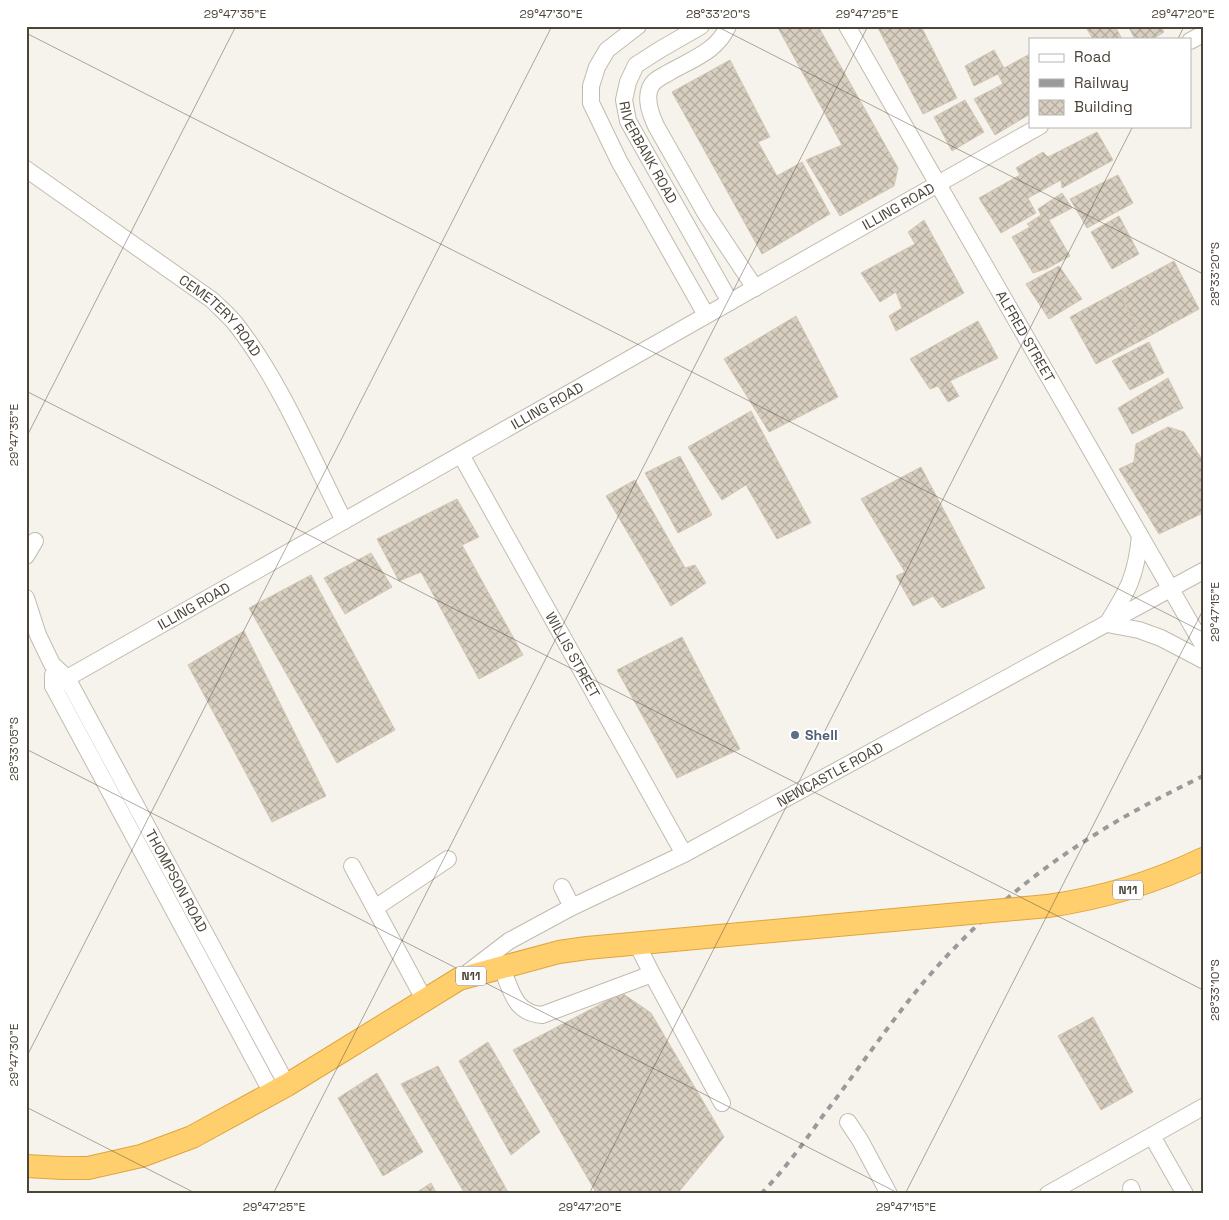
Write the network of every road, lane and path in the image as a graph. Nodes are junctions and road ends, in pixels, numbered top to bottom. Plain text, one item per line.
1 (638, 26) edge
2 (701, 26) edge
3 (728, 26) edge
4 (847, 26) edge
5 (1036, 128) edge
6 (26, 169) edge
7 (937, 184) junction
8 (755, 288) junction
9 (730, 302) junction
10 (706, 315) junction
11 (461, 455) junction
12 (344, 521) junction
13 (1140, 536) junction
14 (35, 541) dead end
15 (26, 556) edge
16 (1203, 571) edge
17 (1170, 590) junction
18 (26, 598) edge
19 (1107, 624) junction
20 (1203, 645) edge
21 (1203, 660) edge
22 (60, 682) junction
23 (684, 854) junction
24 (448, 859) dead end
25 (1203, 859) edge
26 (352, 866) dead end
27 (562, 887) dead end
28 (572, 907) junction
29 (375, 908) junction
30 (637, 944) junction
31 (502, 969) junction
32 (652, 974) junction
33 (459, 979) junction
34 (425, 1001) junction
35 (280, 1089) junction
36 (722, 1103) dead end
37 (1203, 1107) edge
38 (848, 1122) dead end
39 (1152, 1136) junction
40 (26, 1166) edge
41 (889, 1194) edge
42 (1048, 1194) edge
43 (1185, 1194) edge

1 - 10 street
2 - 9 street, RIVERBANK ROAD
3 - 8 street
4 - 7 street, ALFRED STREET
5 - 7 street, ILLING ROAD
6 - 12 street, CEMETERY ROAD
7 - 8 street, ILLING ROAD
7 - 13 street, ALFRED STREET
8 - 9 street, ILLING ROAD
9 - 10 street, ILLING ROAD
10 - 11 street, ILLING ROAD
11 - 12 street, ILLING ROAD
11 - 23 street, WILLIS STREET
12 - 22 street, ILLING ROAD
13 - 17 street, ALFRED STREET
13 - 19 street
14 - 15 street
16 - 17 street, NEWCASTLE ROAD
17 - 19 street, NEWCASTLE ROAD
17 - 20 street, ALFRED STREET
18 - 22 street, THOMPSON ROAD
19 - 21 street
19 - 23 street, NEWCASTLE ROAD
22 - 35 street, THOMPSON ROAD
23 - 28 street, NEWCASTLE ROAD
24 - 29 street
25 - 30 highway, N11, bridge
26 - 29 street
27 - 28 street
28 - 33 street, NEWCASTLE ROAD
29 - 34 street
30 - 31 highway, N11
30 - 32 street
31 - 32 street
31 - 33 highway, N11
32 - 36 street
33 - 34 highway, N11
34 - 35 highway, N11
35 - 40 highway, N11
37 - 39 street
38 - 41 street
39 - 42 street
39 - 43 street

